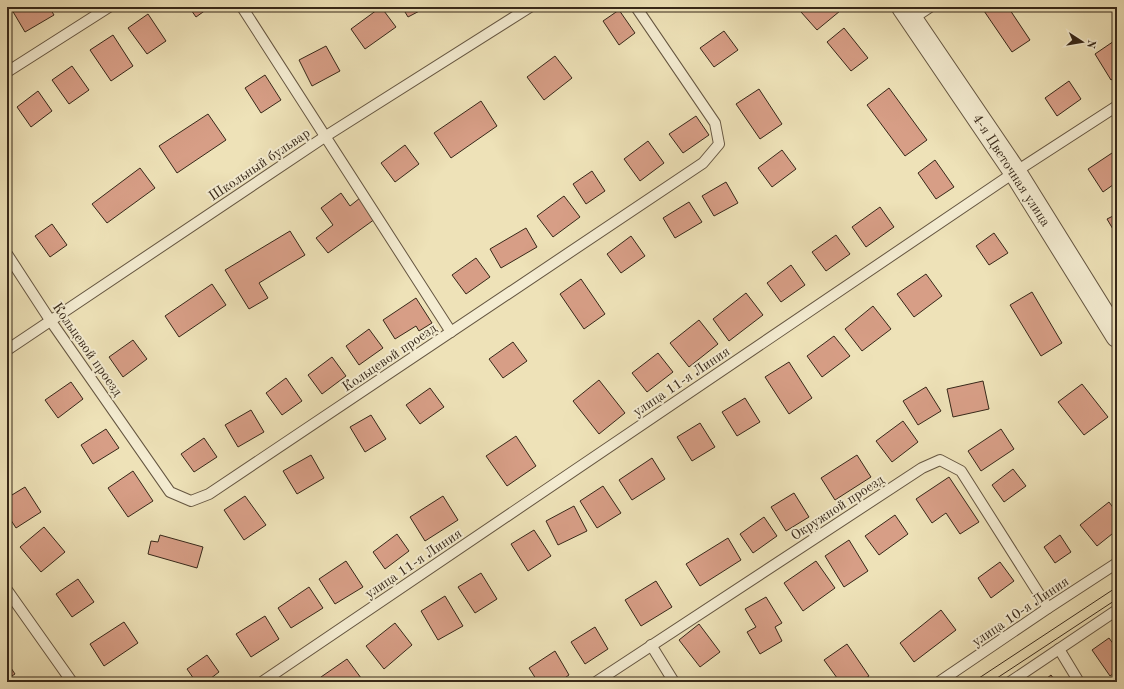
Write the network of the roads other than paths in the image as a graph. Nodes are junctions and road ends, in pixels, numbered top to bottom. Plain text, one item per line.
1 (109, 7) edge
2 (242, 7) edge
3 (530, 7) edge
4 (636, 7) edge
5 (930, 7) edge
6 (908, 13) edge
7 (7, 72) edge
8 (1117, 106) edge
9 (326, 136) junction
10 (1015, 172) junction
11 (7, 254) edge
12 (50, 320) junction
13 (452, 332) junction
14 (1117, 336) edge
15 (7, 350) edge
16 (1117, 564) edge
17 (7, 590) edge
18 (1048, 608) junction
19 (1117, 610) edge
20 (651, 645) junction
21 (1059, 649) junction
22 (72, 682) edge
23 (262, 682) edge
24 (596, 682) edge
25 (674, 682) edge
26 (939, 682) edge
27 (1010, 682) edge
28 (1079, 682) edge

1 - 7 lane
2 - 9 lane
3 - 9 lane, Школьный бульвар
4 - 13 lane, Кольцевой проезд
5 - 6 lane
6 - 10 street, 4-я Цветочная улица
8 - 10 lane, улица 11-я Линия
9 - 12 lane, Школьный бульвар
9 - 13 lane
10 - 14 street, 4-я Цветочная улица
10 - 23 lane, улица 11-я Линия
11 - 12 lane, Кольцевой проезд
12 - 13 lane, Кольцевой проезд
12 - 15 lane, Школьный бульвар
16 - 18 lane, улица 10-я Линия
17 - 22 lane
18 - 20 lane, Окружной проезд
18 - 26 lane, улица 10-я Линия
19 - 21 lane
20 - 24 lane, Окружной проезд
20 - 25 lane
21 - 27 lane
21 - 28 lane

